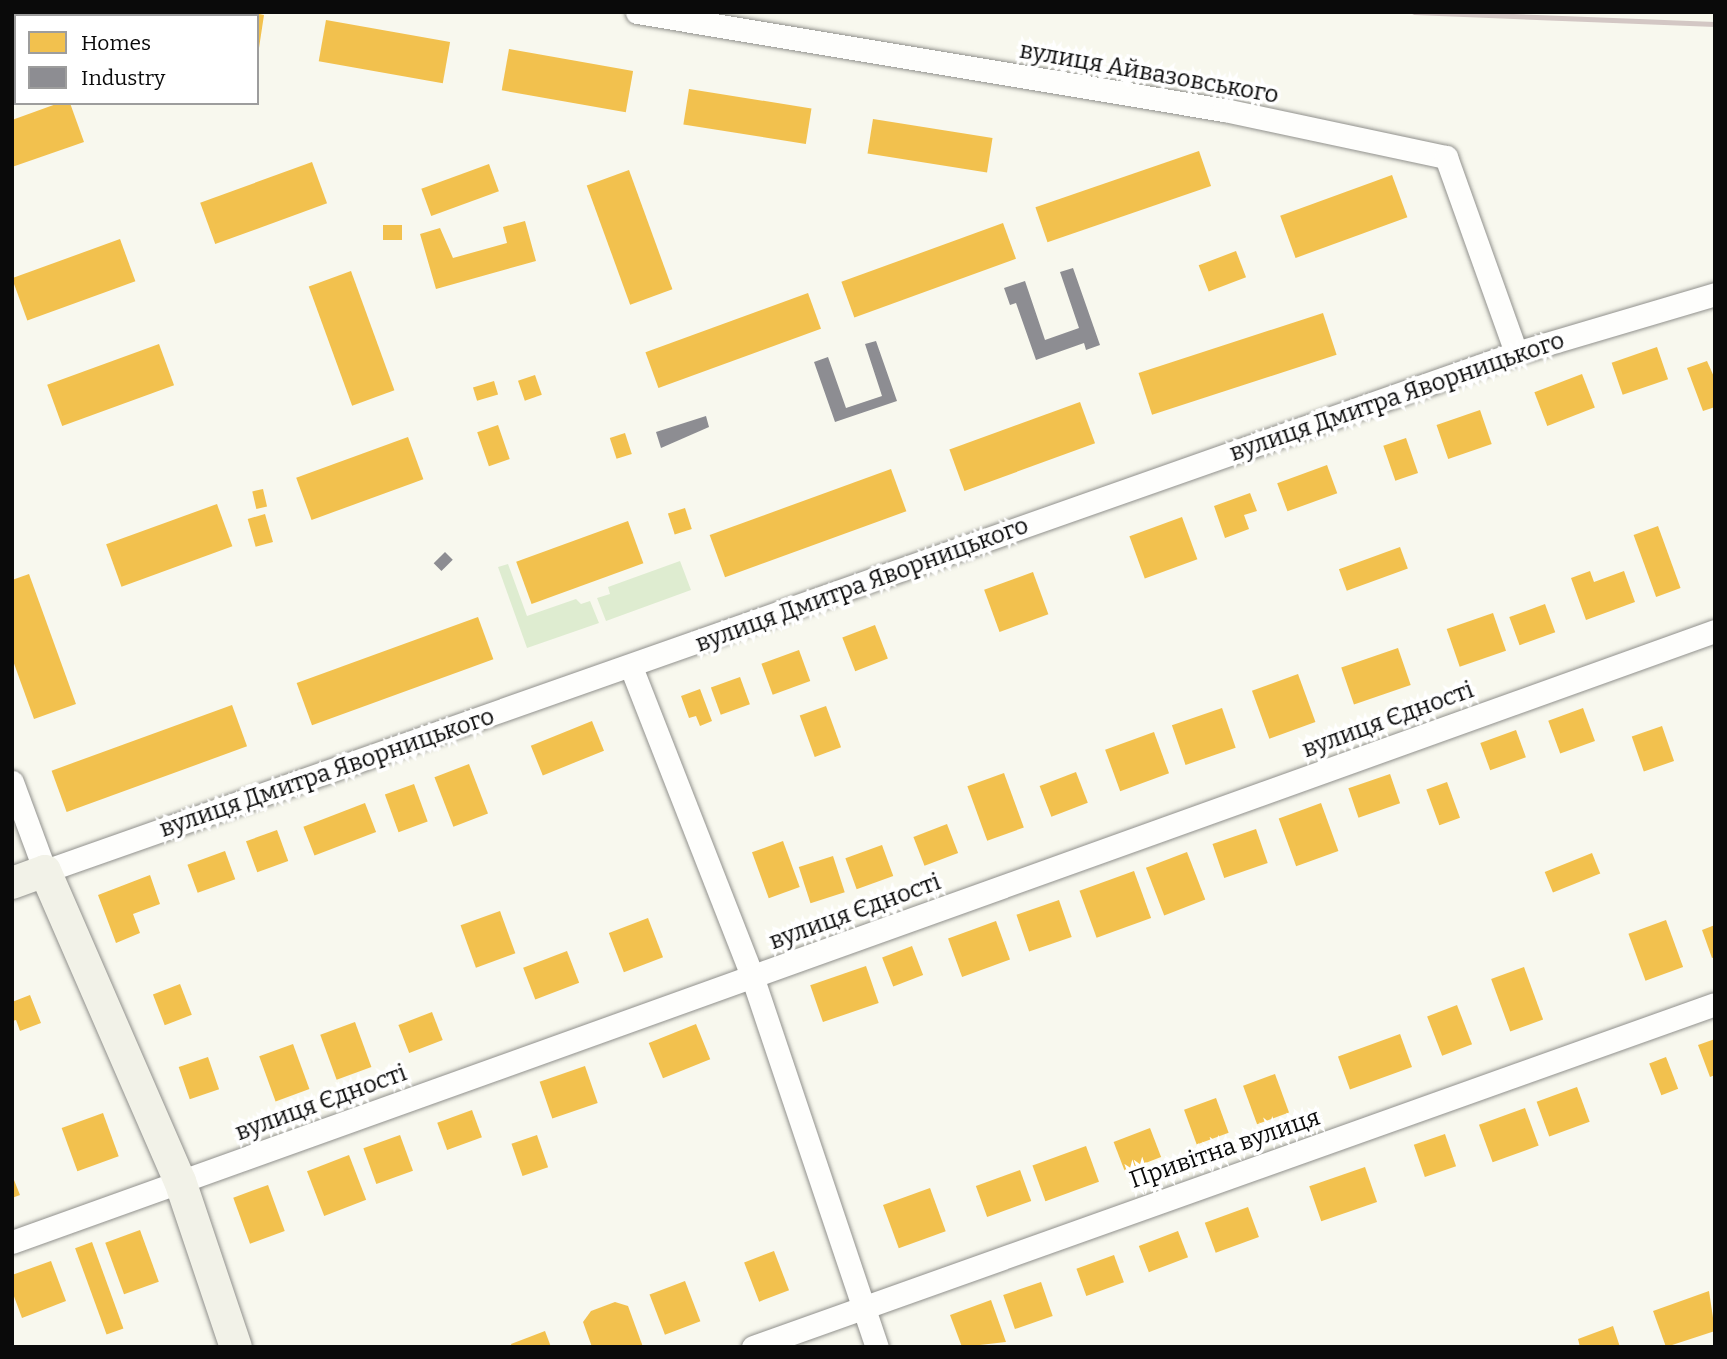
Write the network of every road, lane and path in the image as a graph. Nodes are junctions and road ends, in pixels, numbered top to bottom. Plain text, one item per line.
1 (638, 12) edge
2 (1715, 294) edge
3 (1516, 352) junction
4 (1715, 631) edge
5 (631, 667) junction
6 (12, 782) edge
7 (44, 871) junction
8 (12, 883) edge
9 (752, 976) junction
10 (1715, 1004) edge
11 (180, 1181) junction
12 (12, 1242) edge
13 (863, 1305) junction
14 (236, 1347) edge
15 (753, 1347) edge
16 (877, 1347) edge

1 - 3 street, вулиця Айвазовського
2 - 3 street, вулиця Дмитра Яворницького
3 - 5 street, вулиця Дмитра Яворницького
4 - 9 street, вулиця Єдності
5 - 7 street, вулиця Дмитра Яворницького
5 - 9 street
6 - 7 street
7 - 8 street, вулиця Дмитра Яворницького
7 - 11 street
9 - 11 street, вулиця Єдності
9 - 13 street
10 - 13 street, Привітна вулиця
11 - 12 street, вулиця Єдності
11 - 14 street
13 - 15 street, Привітна вулиця
13 - 16 street

